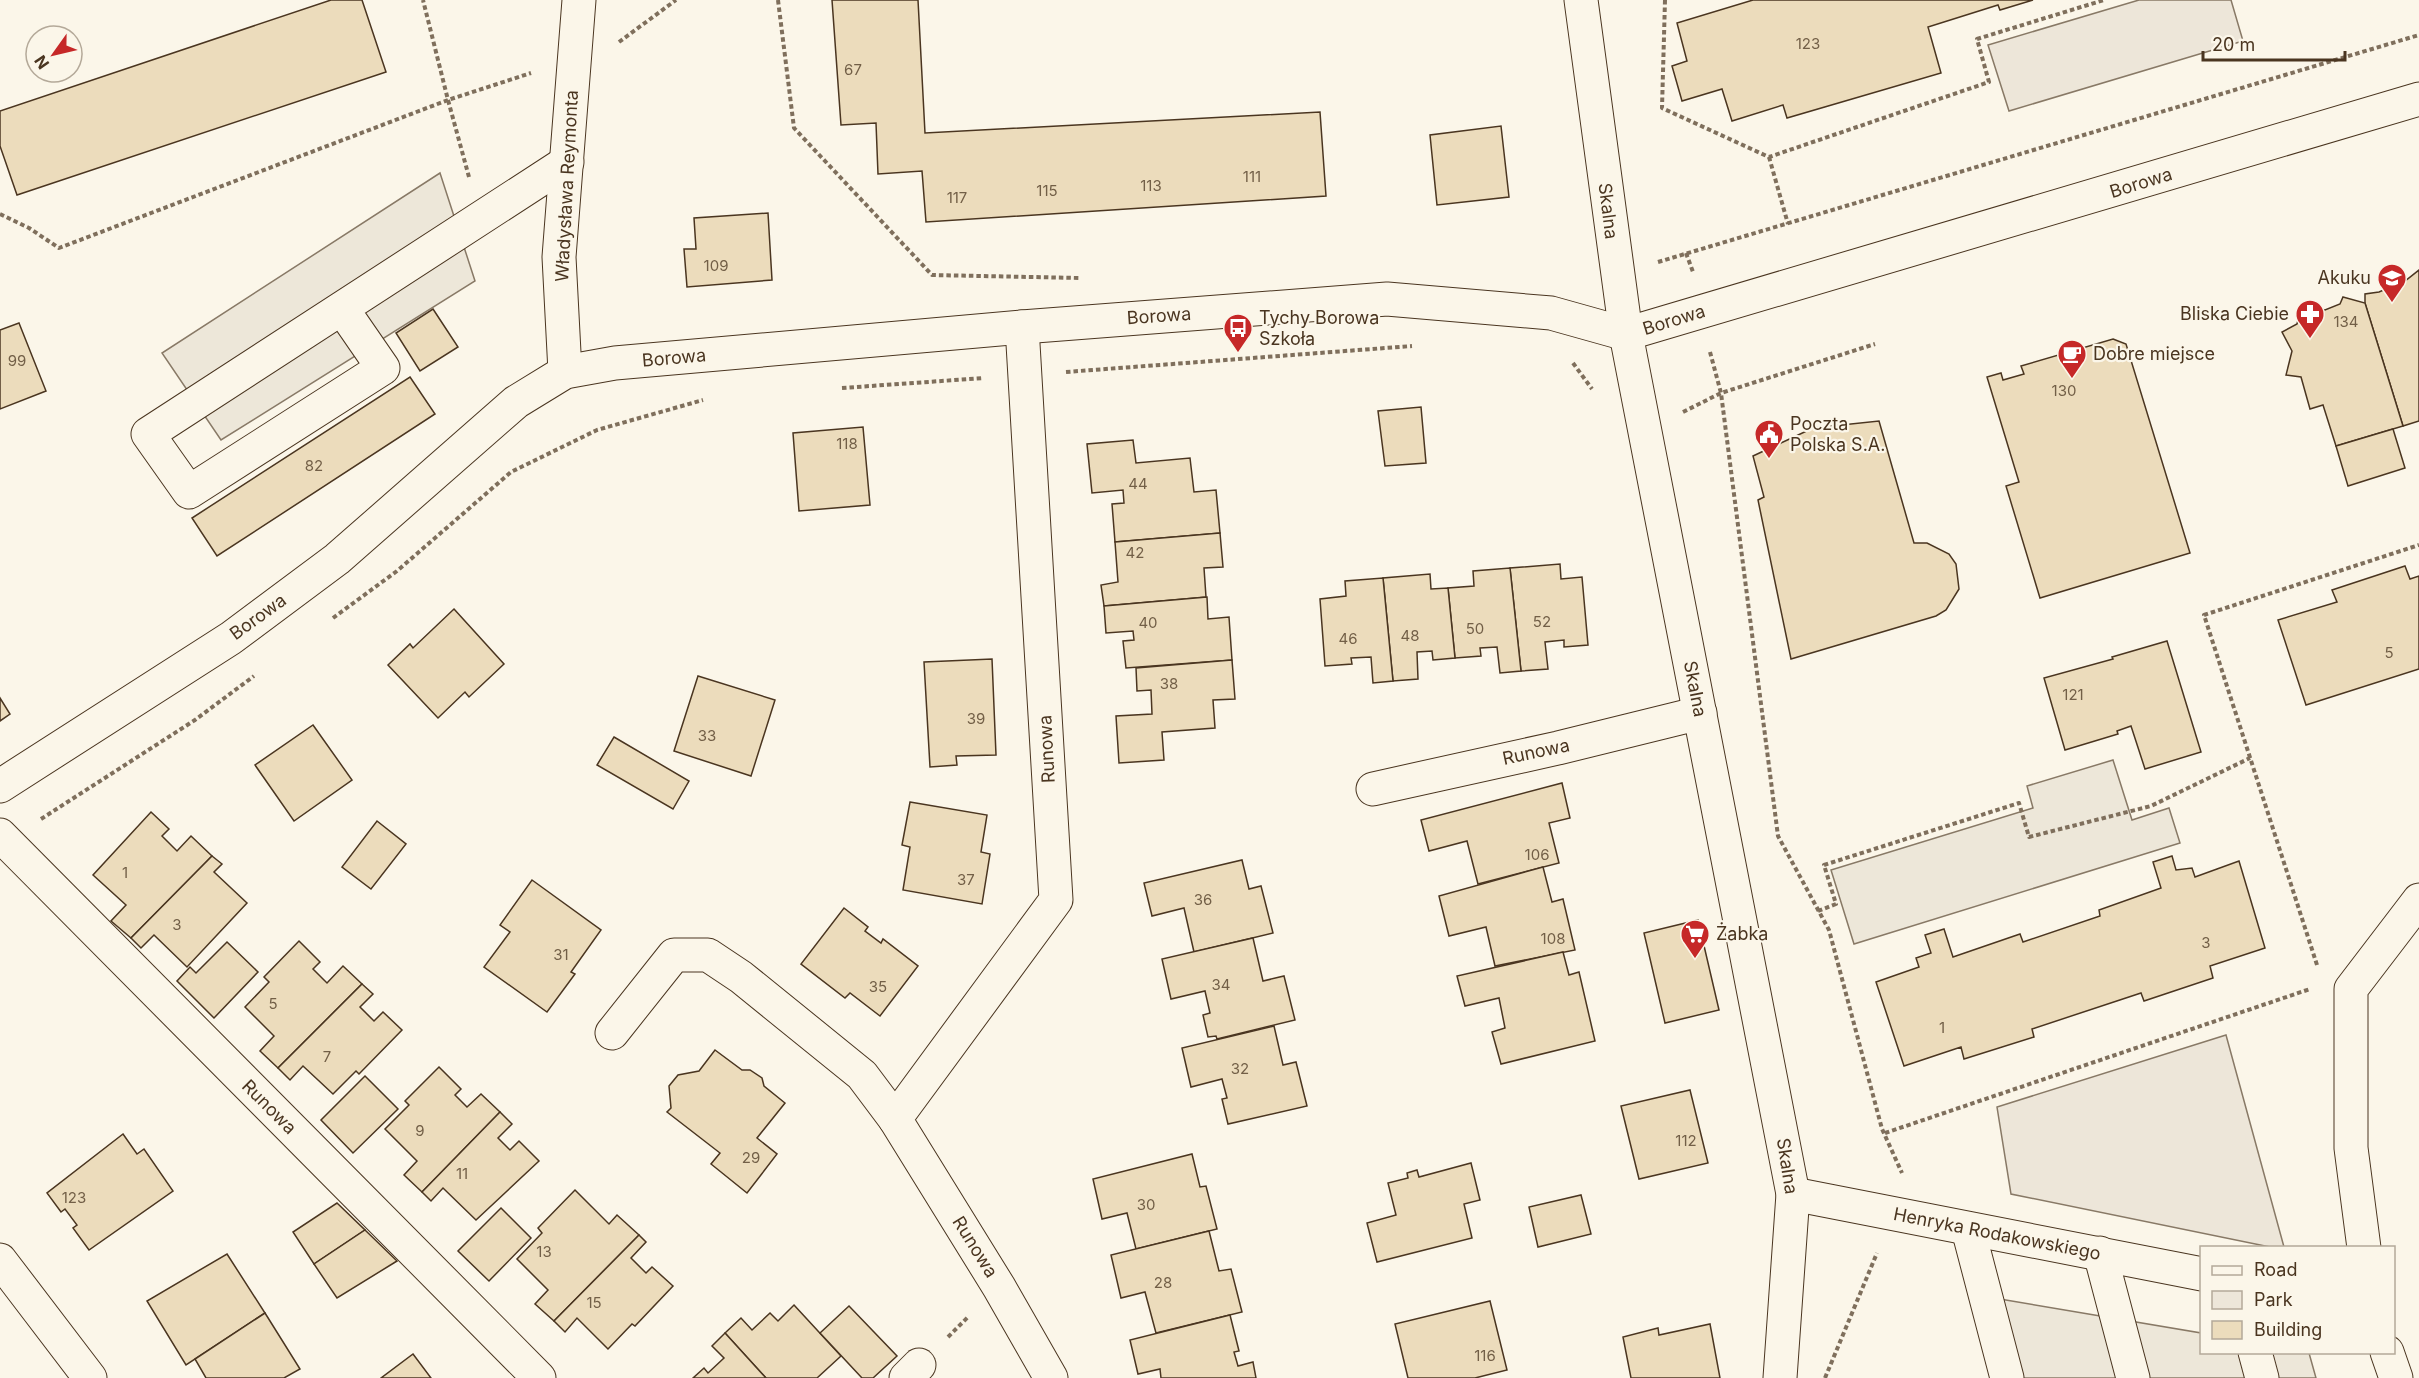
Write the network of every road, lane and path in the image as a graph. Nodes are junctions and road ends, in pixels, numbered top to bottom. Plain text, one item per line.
1 (423, 0) edge
2 (579, 0) edge
3 (676, 0) edge
4 (778, 0) edge
5 (1581, 0) edge
6 (1665, 0) edge
7 (2104, 0) edge
8 (2419, 35) edge
9 (614, 46) dead end
10 (536, 72) dead end
11 (2419, 99) edge
12 (448, 100) junction
13 (1769, 157) junction
14 (567, 162) junction
15 (0, 214) edge
16 (480, 218) junction
17 (1788, 224) junction
18 (1686, 254) junction
19 (1656, 262) dead end
20 (1084, 278) dead end
21 (1695, 278) dead end
22 (343, 310) junction
23 (1022, 327) junction
24 (1626, 334) junction
25 (1875, 344) dead end
26 (1416, 346) dead end
27 (1710, 351) dead end
28 (1569, 357) dead end
29 (565, 372) junction
30 (1024, 375) junction
31 (838, 388) dead end
32 (1721, 393) junction
33 (1595, 394) dead end
34 (710, 398) dead end
35 (1674, 417) dead end
36 (2419, 545) edge
37 (329, 621) dead end
38 (262, 671) dead end
39 (1700, 713) junction
40 (2250, 758) junction
41 (0, 786) edge
42 (1373, 789) dead end
43 (3, 838) edge
44 (2419, 900) edge
45 (1818, 911) junction
46 (2319, 973) dead end
47 (2313, 988) dead end
48 (612, 1033) dead end
49 (895, 1119) junction
50 (1885, 1133) junction
51 (1906, 1183) dead end
52 (1793, 1194) junction
53 (1968, 1229) junction
54 (1881, 1243) dead end
55 (2364, 1246) edge
56 (2100, 1253) junction
57 (0, 1260) edge
58 (2200, 1274) edge
59 (999, 1287) junction
60 (2255, 1354) edge
61 (2387, 1354) edge
62 (913, 1371) edge
63 (90, 1378) edge
64 (539, 1378) edge
65 (1051, 1378) edge
66 (1780, 1378) edge
67 (1825, 1378) edge
68 (2007, 1378) edge
69 (2133, 1378) edge
70 (2262, 1378) edge
71 (2396, 1378) edge

1 - 12 path
2 - 14 street, Władysława Reymonta
3 - 9 path
4 - 20 path
5 - 24 street, Skalna
6 - 13 path
7 - 13 path
8 - 17 path
10 - 12 path
11 - 24 street, Borowa
12 - 15 path
12 - 16 path
13 - 17 path
14 - 16 street
14 - 29 street, Władysława Reymonta
16 - 22 street
17 - 18 path
18 - 19 path
18 - 21 path
22 - 22 street
23 - 24 street, Borowa
23 - 29 street, Borowa
23 - 30 street, Runowa
24 - 39 street, Skalna
25 - 32 path
26 - 30 path
27 - 32 path
28 - 33 path
29 - 41 street, Borowa
30 - 31 path
30 - 49 street, Runowa
32 - 35 path
32 - 45 path
34 - 37 path
36 - 40 path
38 - 43 path
39 - 42 street, Runowa
39 - 52 street, Skalna
40 - 45 path
40 - 46 path
43 - 64 street, Runowa
44 - 55 street
45 - 50 path
47 - 50 path
48 - 49 street, Runowa
49 - 59 street, Runowa
50 - 51 path
52 - 53 street, Henryka Rodakowskiego
52 - 66 street, Skalna
53 - 56 street, Henryka Rodakowskiego
53 - 68 street
54 - 67 path
56 - 58 street, Henryka Rodakowskiego
56 - 69 street
57 - 63 street
59 - 62 path
59 - 65 street, Runowa
60 - 70 street
61 - 71 street

